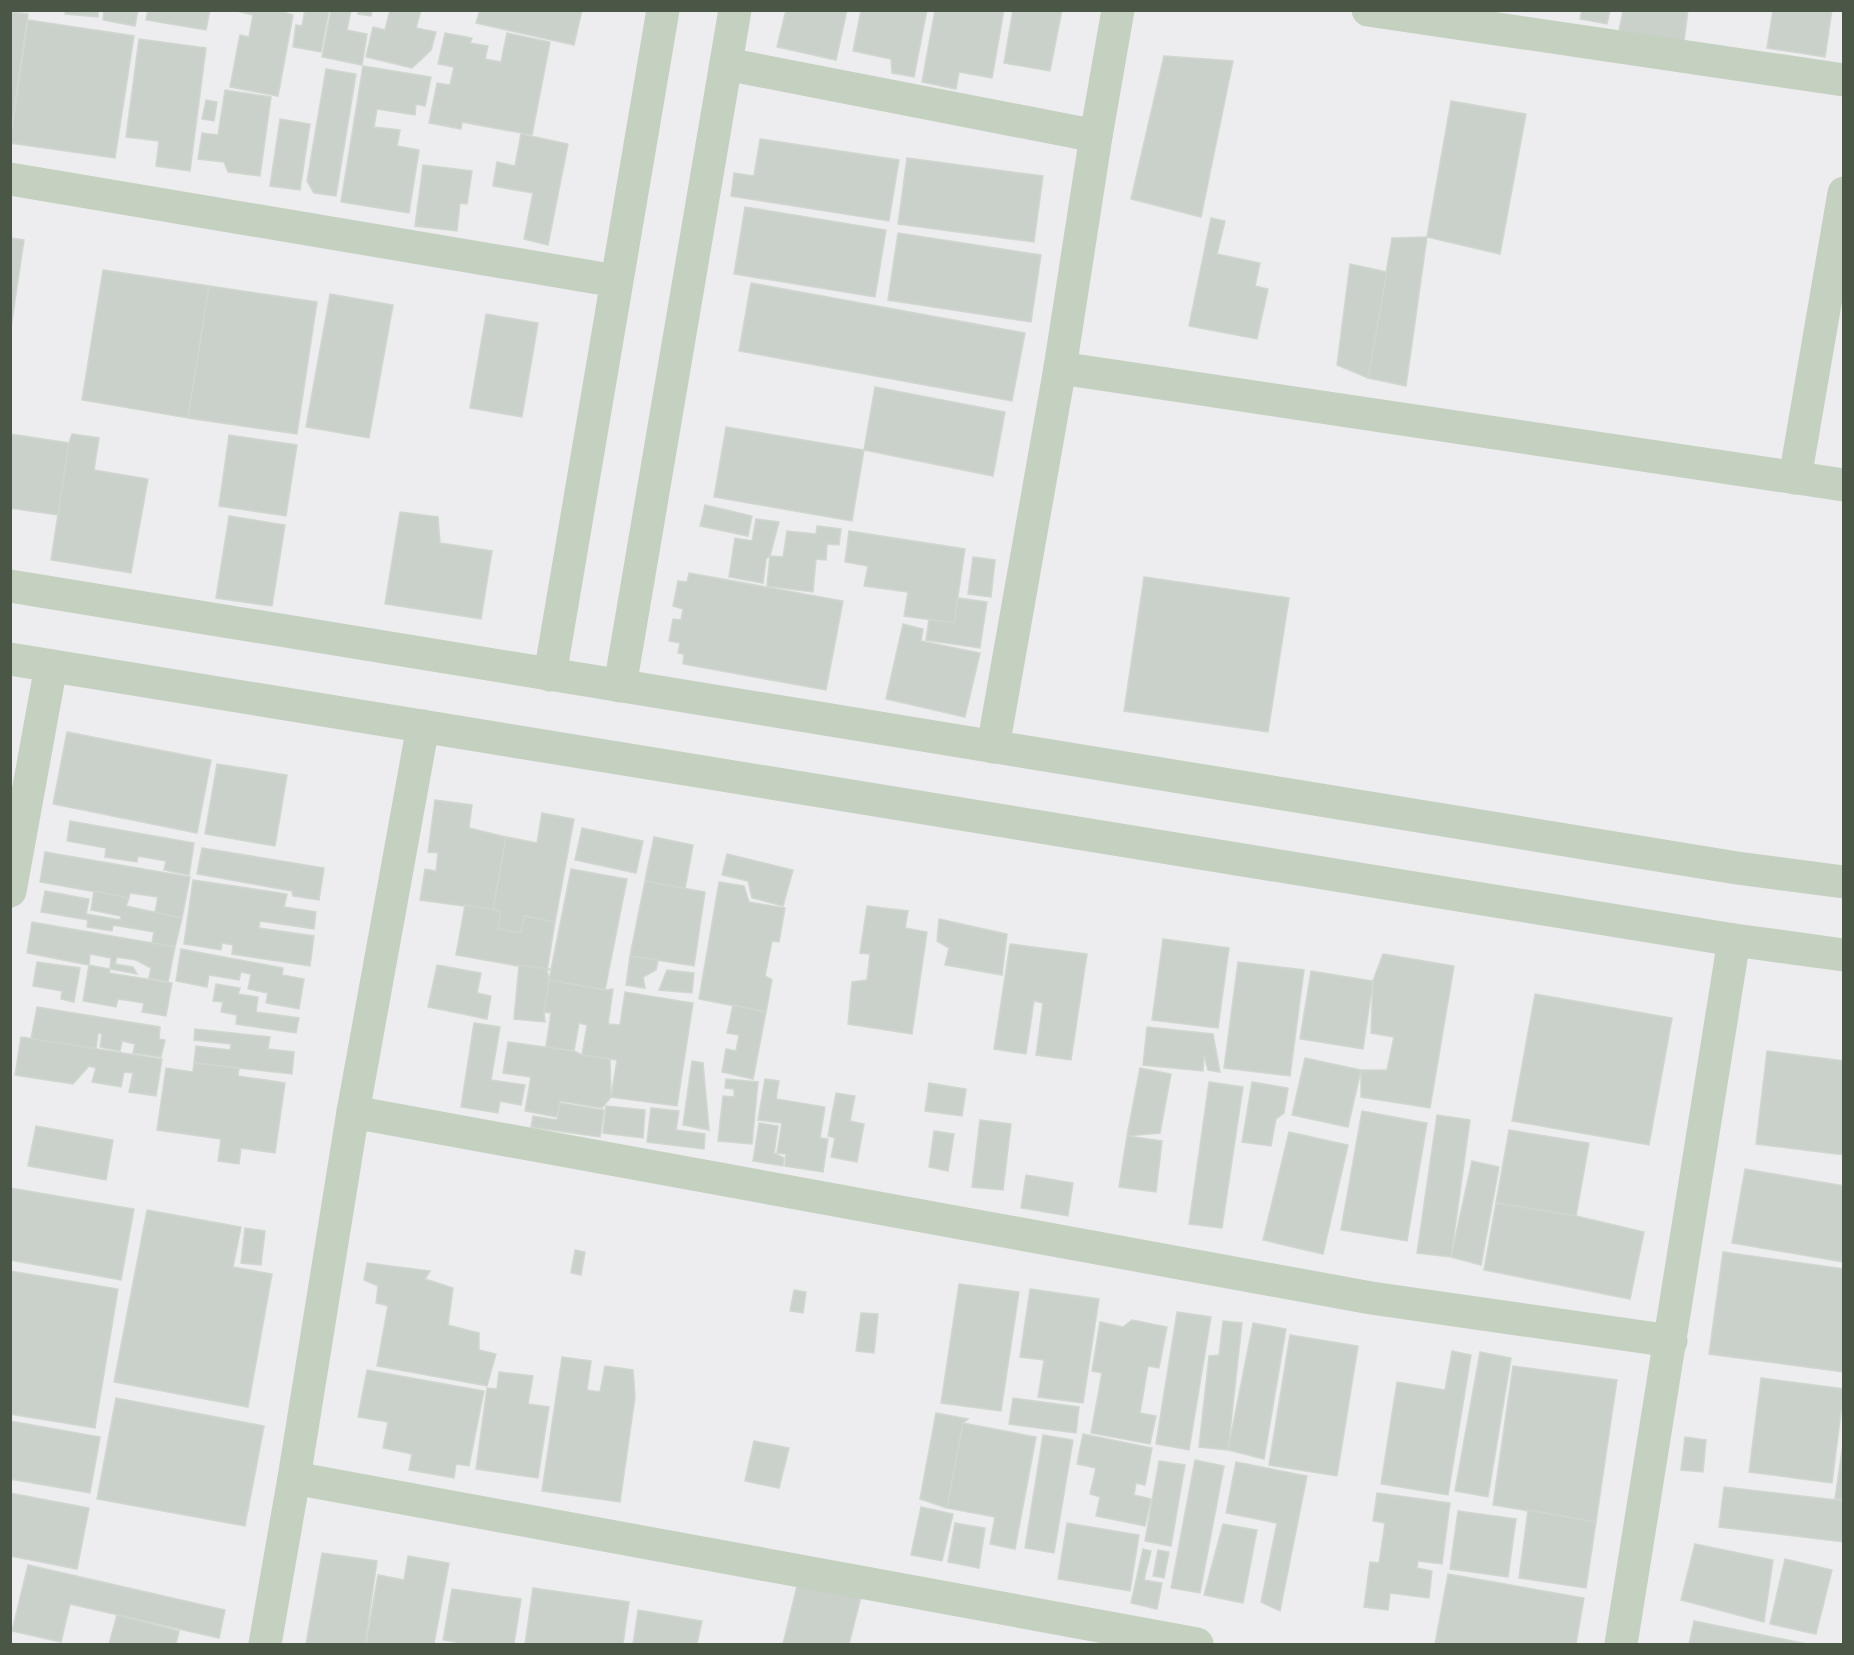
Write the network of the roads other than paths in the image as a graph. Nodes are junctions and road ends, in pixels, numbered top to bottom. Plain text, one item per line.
1 (663, 10) edge
2 (735, 10) edge
3 (1118, 10) edge
4 (1368, 10) edge
5 (726, 64) junction
6 (1844, 80) edge
7 (1096, 136) junction
8 (10, 179) edge
9 (1844, 193) edge
10 (616, 281) junction
11 (1060, 368) junction
12 (1794, 478) junction
13 (1844, 485) edge
14 (10, 586) edge
15 (10, 659) edge
16 (51, 666) junction
17 (550, 675) junction
18 (620, 686) junction
19 (423, 726) junction
20 (993, 747) junction
21 (1844, 882) edge
22 (10, 891) edge
23 (1734, 940) junction
24 (1844, 955) edge
25 (353, 1112) junction
26 (1671, 1341) junction
27 (294, 1478) junction
28 (265, 1644) edge
29 (1197, 1644) edge
30 (1621, 1644) edge

1 - 10 street
2 - 5 street
3 - 7 street
4 - 6 street
5 - 7 street
5 - 18 street
7 - 11 street
8 - 10 street
9 - 12 street
10 - 17 street
11 - 12 street
11 - 20 street
12 - 13 street
14 - 17 street
15 - 16 street
16 - 19 street
16 - 22 street
17 - 18 street
18 - 20 street
19 - 23 street
19 - 25 street
20 - 21 street
23 - 24 street
23 - 26 street
25 - 26 street
25 - 27 street
26 - 30 street
27 - 28 street
27 - 29 street

